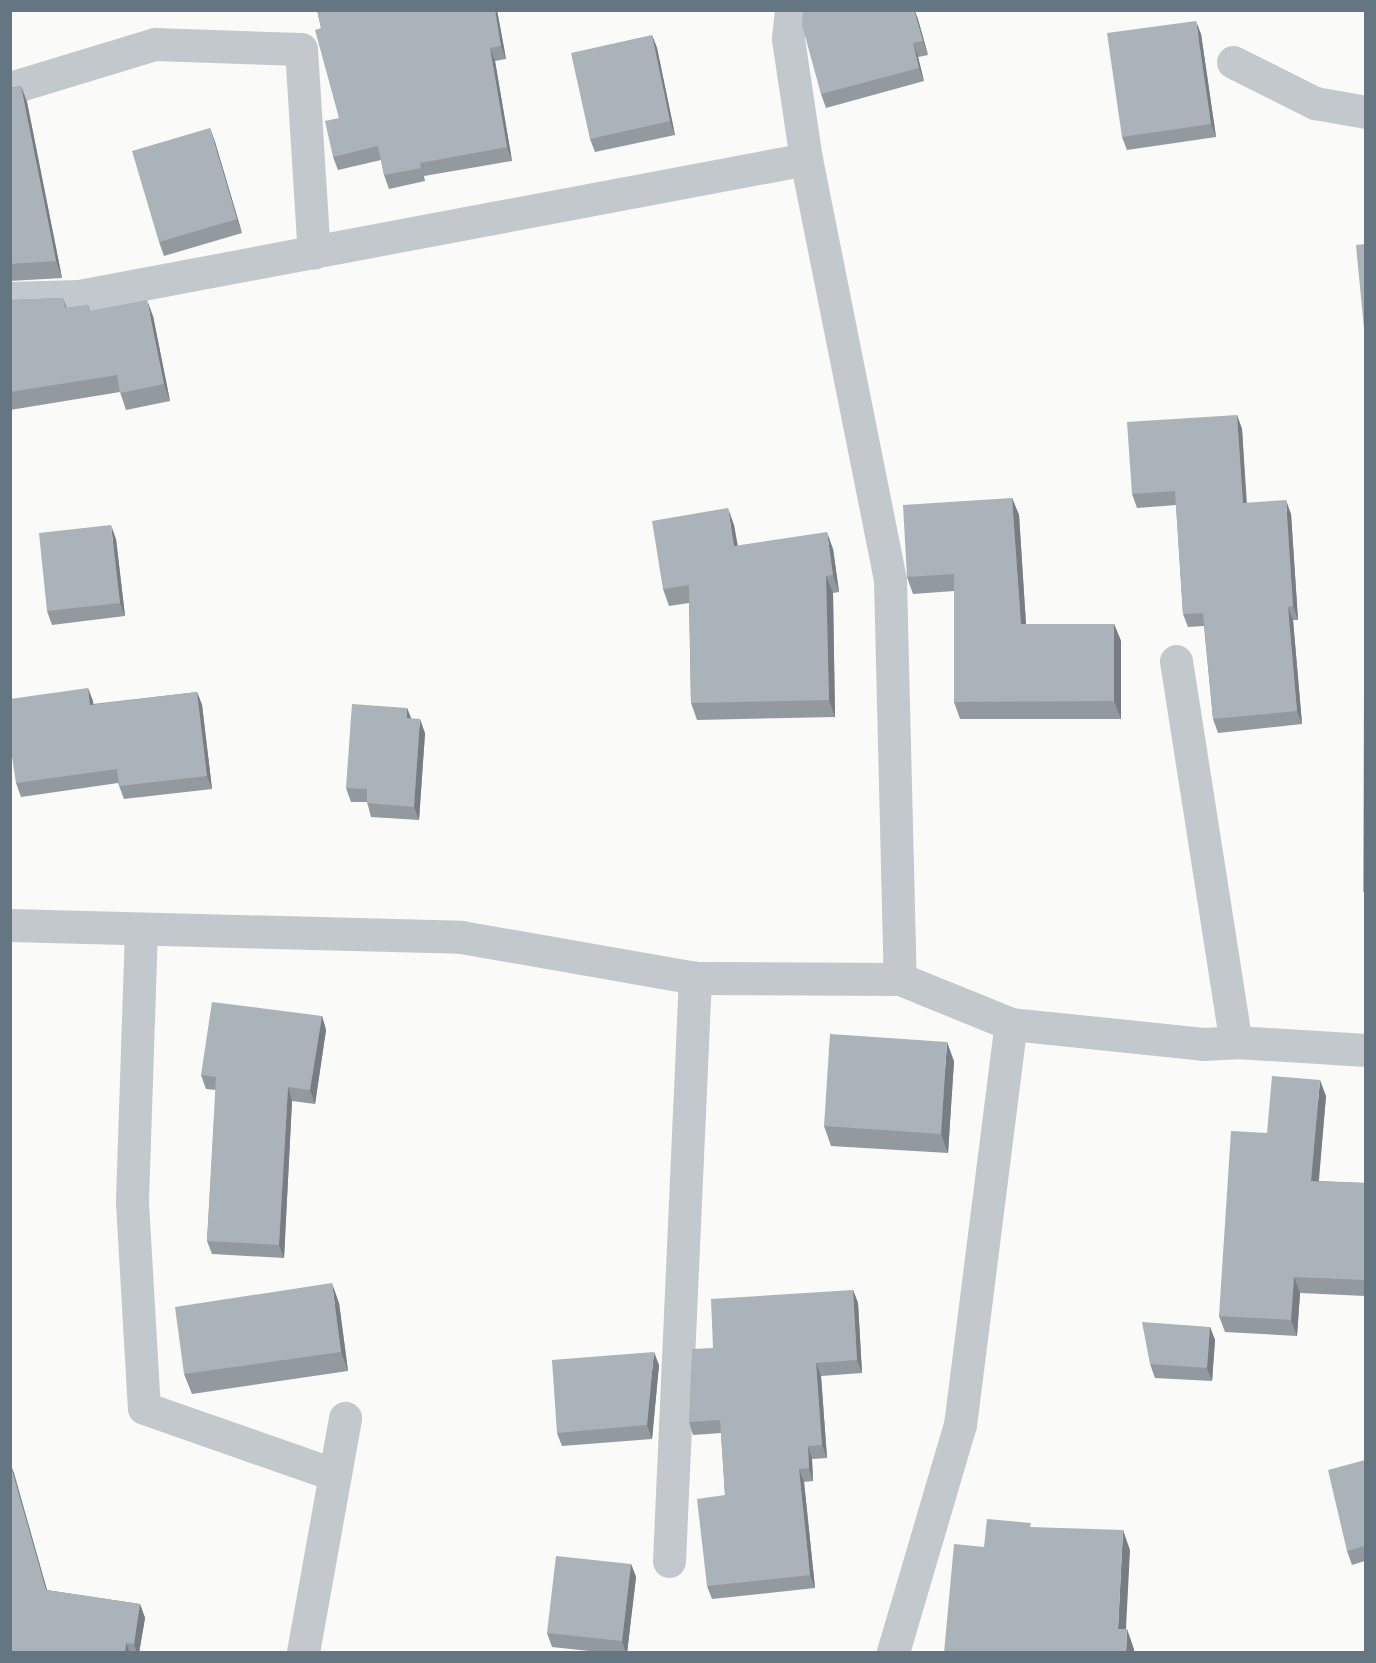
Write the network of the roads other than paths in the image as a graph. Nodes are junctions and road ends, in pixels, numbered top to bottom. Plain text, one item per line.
1 (791, 10) edge
2 (1233, 62) dead end
3 (10, 88) edge
4 (1365, 112) edge
5 (806, 159) junction
6 (314, 253) junction
7 (10, 298) edge
8 (1176, 661) dead end
9 (10, 925) edge
10 (141, 929) junction
11 (695, 978) junction
12 (900, 979) junction
13 (1011, 1024) junction
14 (1236, 1042) junction
15 (1365, 1050) edge
16 (345, 1418) dead end
17 (335, 1475) junction
18 (669, 1561) dead end
19 (303, 1653) edge
20 (892, 1653) edge

1 - 5 street
2 - 4 street
3 - 6 street
5 - 6 street
5 - 12 street
6 - 7 street
8 - 14 street
9 - 10 street
10 - 11 street
10 - 17 street
11 - 12 street
11 - 18 street
12 - 13 street
13 - 14 street
13 - 20 street
14 - 15 street
16 - 17 street
17 - 19 street

